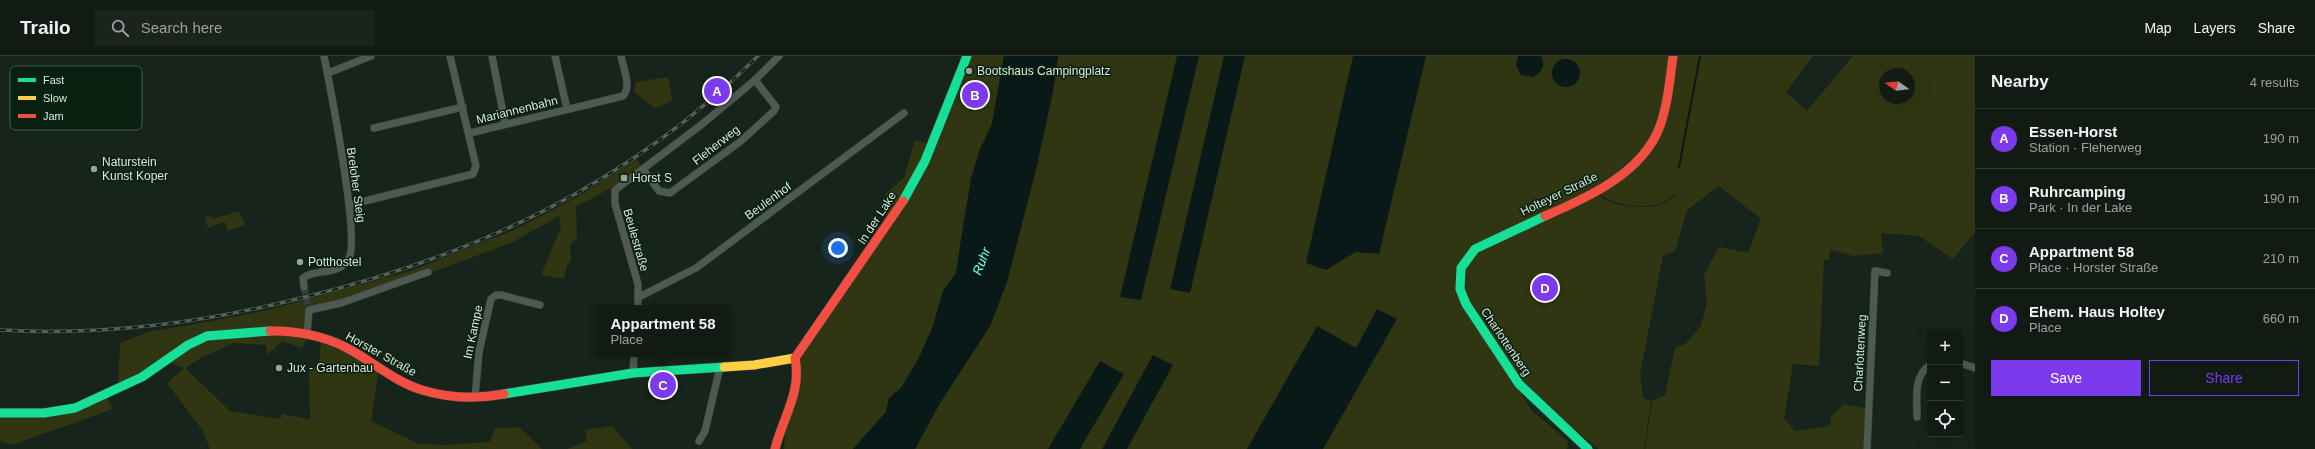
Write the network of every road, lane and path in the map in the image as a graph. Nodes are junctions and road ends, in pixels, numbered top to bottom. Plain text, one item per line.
1 (324, 56) edge
2 (371, 56) edge
3 (492, 56) edge
4 (555, 56) edge
5 (621, 56) edge
6 (779, 56) edge
7 (967, 56) edge
8 (1673, 56) edge
9 (451, 57) edge
10 (328, 73) junction
11 (755, 80) junction
12 (463, 107) junction
13 (567, 109) junction
14 (904, 113) dead end
15 (505, 123) junction
16 (374, 128) dead end
17 (470, 133) junction
18 (643, 169) junction
19 (624, 182) joint
20 (349, 205) junction
21 (1459, 271) joint
22 (428, 272) dead end
23 (1887, 273) dead end
24 (304, 287) dead end
25 (639, 297) junction
26 (540, 305) dead end
27 (638, 305) edge
28 (307, 334) junction
29 (634, 357) edge
30 (795, 361) junction
31 (1963, 364) edge
32 (720, 366) junction
33 (1927, 368) edge
34 (1975, 368) edge
35 (633, 373) junction
36 (475, 397) junction
37 (0, 413) edge
38 (1917, 417) dead end
39 (699, 441) dead end
40 (775, 449) edge
41 (1588, 449) edge
42 (1867, 449) edge

1 - 10 street, Breloher Steig
2 - 10 street
3 - 15 street
4 - 13 street
5 - 13 street, Mariannenbahn
6 - 11 street, Fleherweg
7 - 30 street, In der Lake
8 - 21 street, Holteyer Straße
9 - 12 street
10 - 20 street, Breloher Steig
11 - 18 street, Fleherweg
11 - 18 street, Fleherweg
12 - 16 street
12 - 17 street
13 - 15 street, Mariannenbahn
14 - 25 street, Beulenhof
15 - 17 street, Mariannenbahn
17 - 20 street, Mariannenbahn
18 - 19 street, Fleherweg
19 - 25 street, Beulestraße
20 - 24 street, Breloher Steig
21 - 41 street, Charlottenberg
22 - 28 street
23 - 42 street, Charlottenweg
25 - 27 street, Beulestraße
26 - 36 street, Im Kampe
28 - 36 street, Horster Straße
28 - 37 street, Horster Straße
29 - 35 street
30 - 32 street, Horster Straße
30 - 40 street
31 - 34 street
32 - 35 street, Horster Straße
32 - 39 street
33 - 38 street
35 - 36 street, Horster Straße

